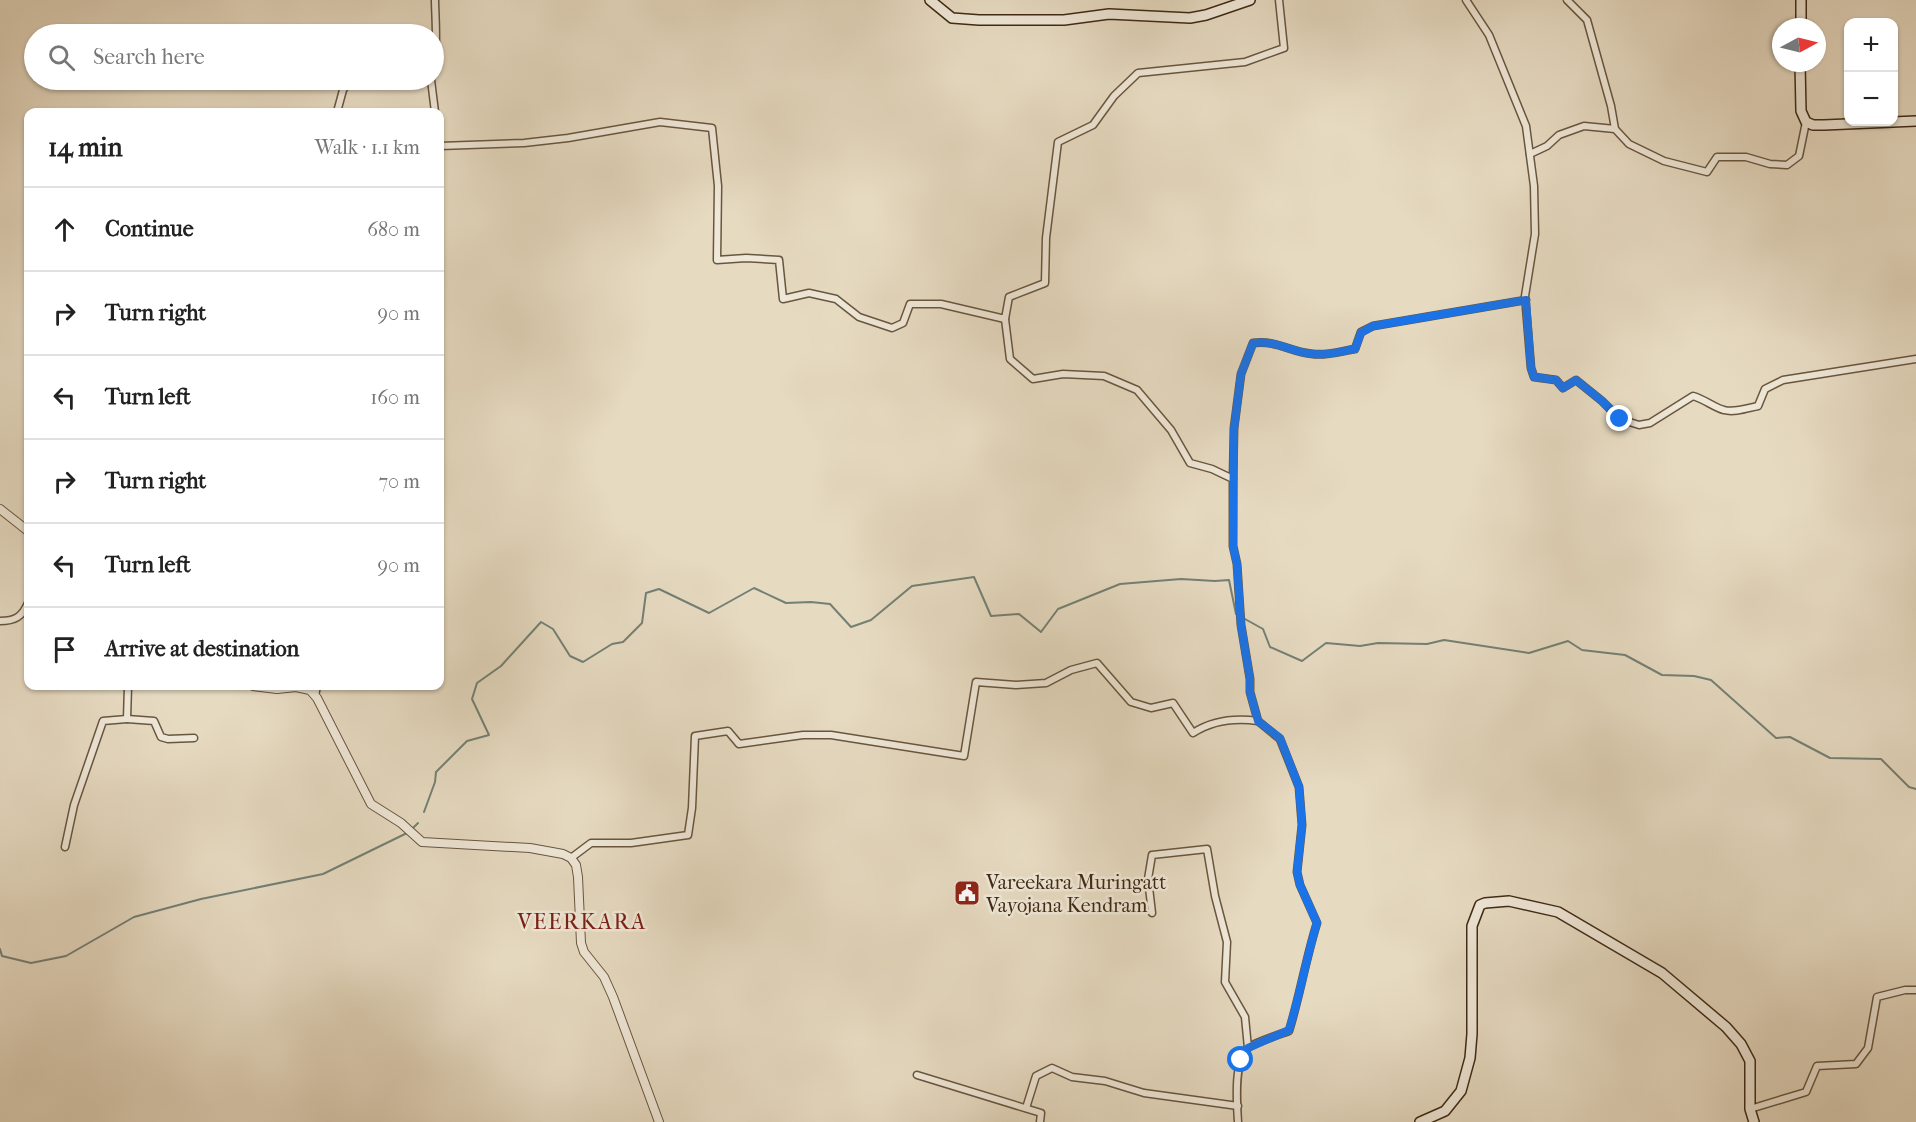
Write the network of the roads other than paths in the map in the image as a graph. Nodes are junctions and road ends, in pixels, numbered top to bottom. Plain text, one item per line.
1 (435, 0) edge
2 (930, 0) edge
3 (1250, 0) edge
4 (1280, 0) edge
5 (1466, 0) edge
6 (1567, 0) edge
7 (1801, 0) edge
8 (1801, 18) edge
9 (435, 24) edge
10 (1800, 72) edge
11 (343, 90) edge
12 (432, 90) edge
13 (338, 108) edge
14 (434, 108) edge
15 (1916, 121) edge
16 (1806, 122) junction
17 (1615, 129) junction
18 (444, 146) edge
19 (1530, 154) junction
20 (1526, 300) junction
21 (1005, 319) junction
22 (1916, 359) edge
23 (1233, 479) junction
24 (0, 509) edge
25 (24, 528) edge
26 (24, 610) edge
27 (0, 621) edge
28 (128, 690) edge
29 (309, 690) edge
30 (316, 690) edge
31 (315, 696) junction
32 (127, 719) junction
33 (1258, 721) junction
34 (194, 738) dead end
35 (65, 847) dead end
36 (571, 858) junction
37 (1152, 913) dead end
38 (1916, 990) edge
39 (1248, 1048) junction
40 (917, 1076) dead end
41 (1238, 1106) junction
42 (1026, 1108) junction
43 (1750, 1109) junction
44 (659, 1122) edge
45 (1040, 1122) edge
46 (1238, 1122) edge
47 (1420, 1122) edge
48 (1754, 1122) edge

1 - 9 street
2 - 3 main road
4 - 21 street
5 - 19 street
6 - 17 street
7 - 8 main road
10 - 16 main road
11 - 13 street
12 - 14 street
15 - 16 main road
16 - 17 street
17 - 19 street
18 - 21 street
19 - 20 street
20 - 22 street
20 - 23 street
21 - 23 street
23 - 33 street
24 - 25 street
26 - 27 street
28 - 32 street
29 - 31 street
30 - 31 street
31 - 36 street
32 - 34 street
32 - 35 street
33 - 36 street
33 - 39 street
36 - 44 street
37 - 39 street
38 - 43 street
39 - 41 street
40 - 42 street
41 - 42 street
41 - 46 street
42 - 45 street
43 - 47 main road
43 - 48 main road

